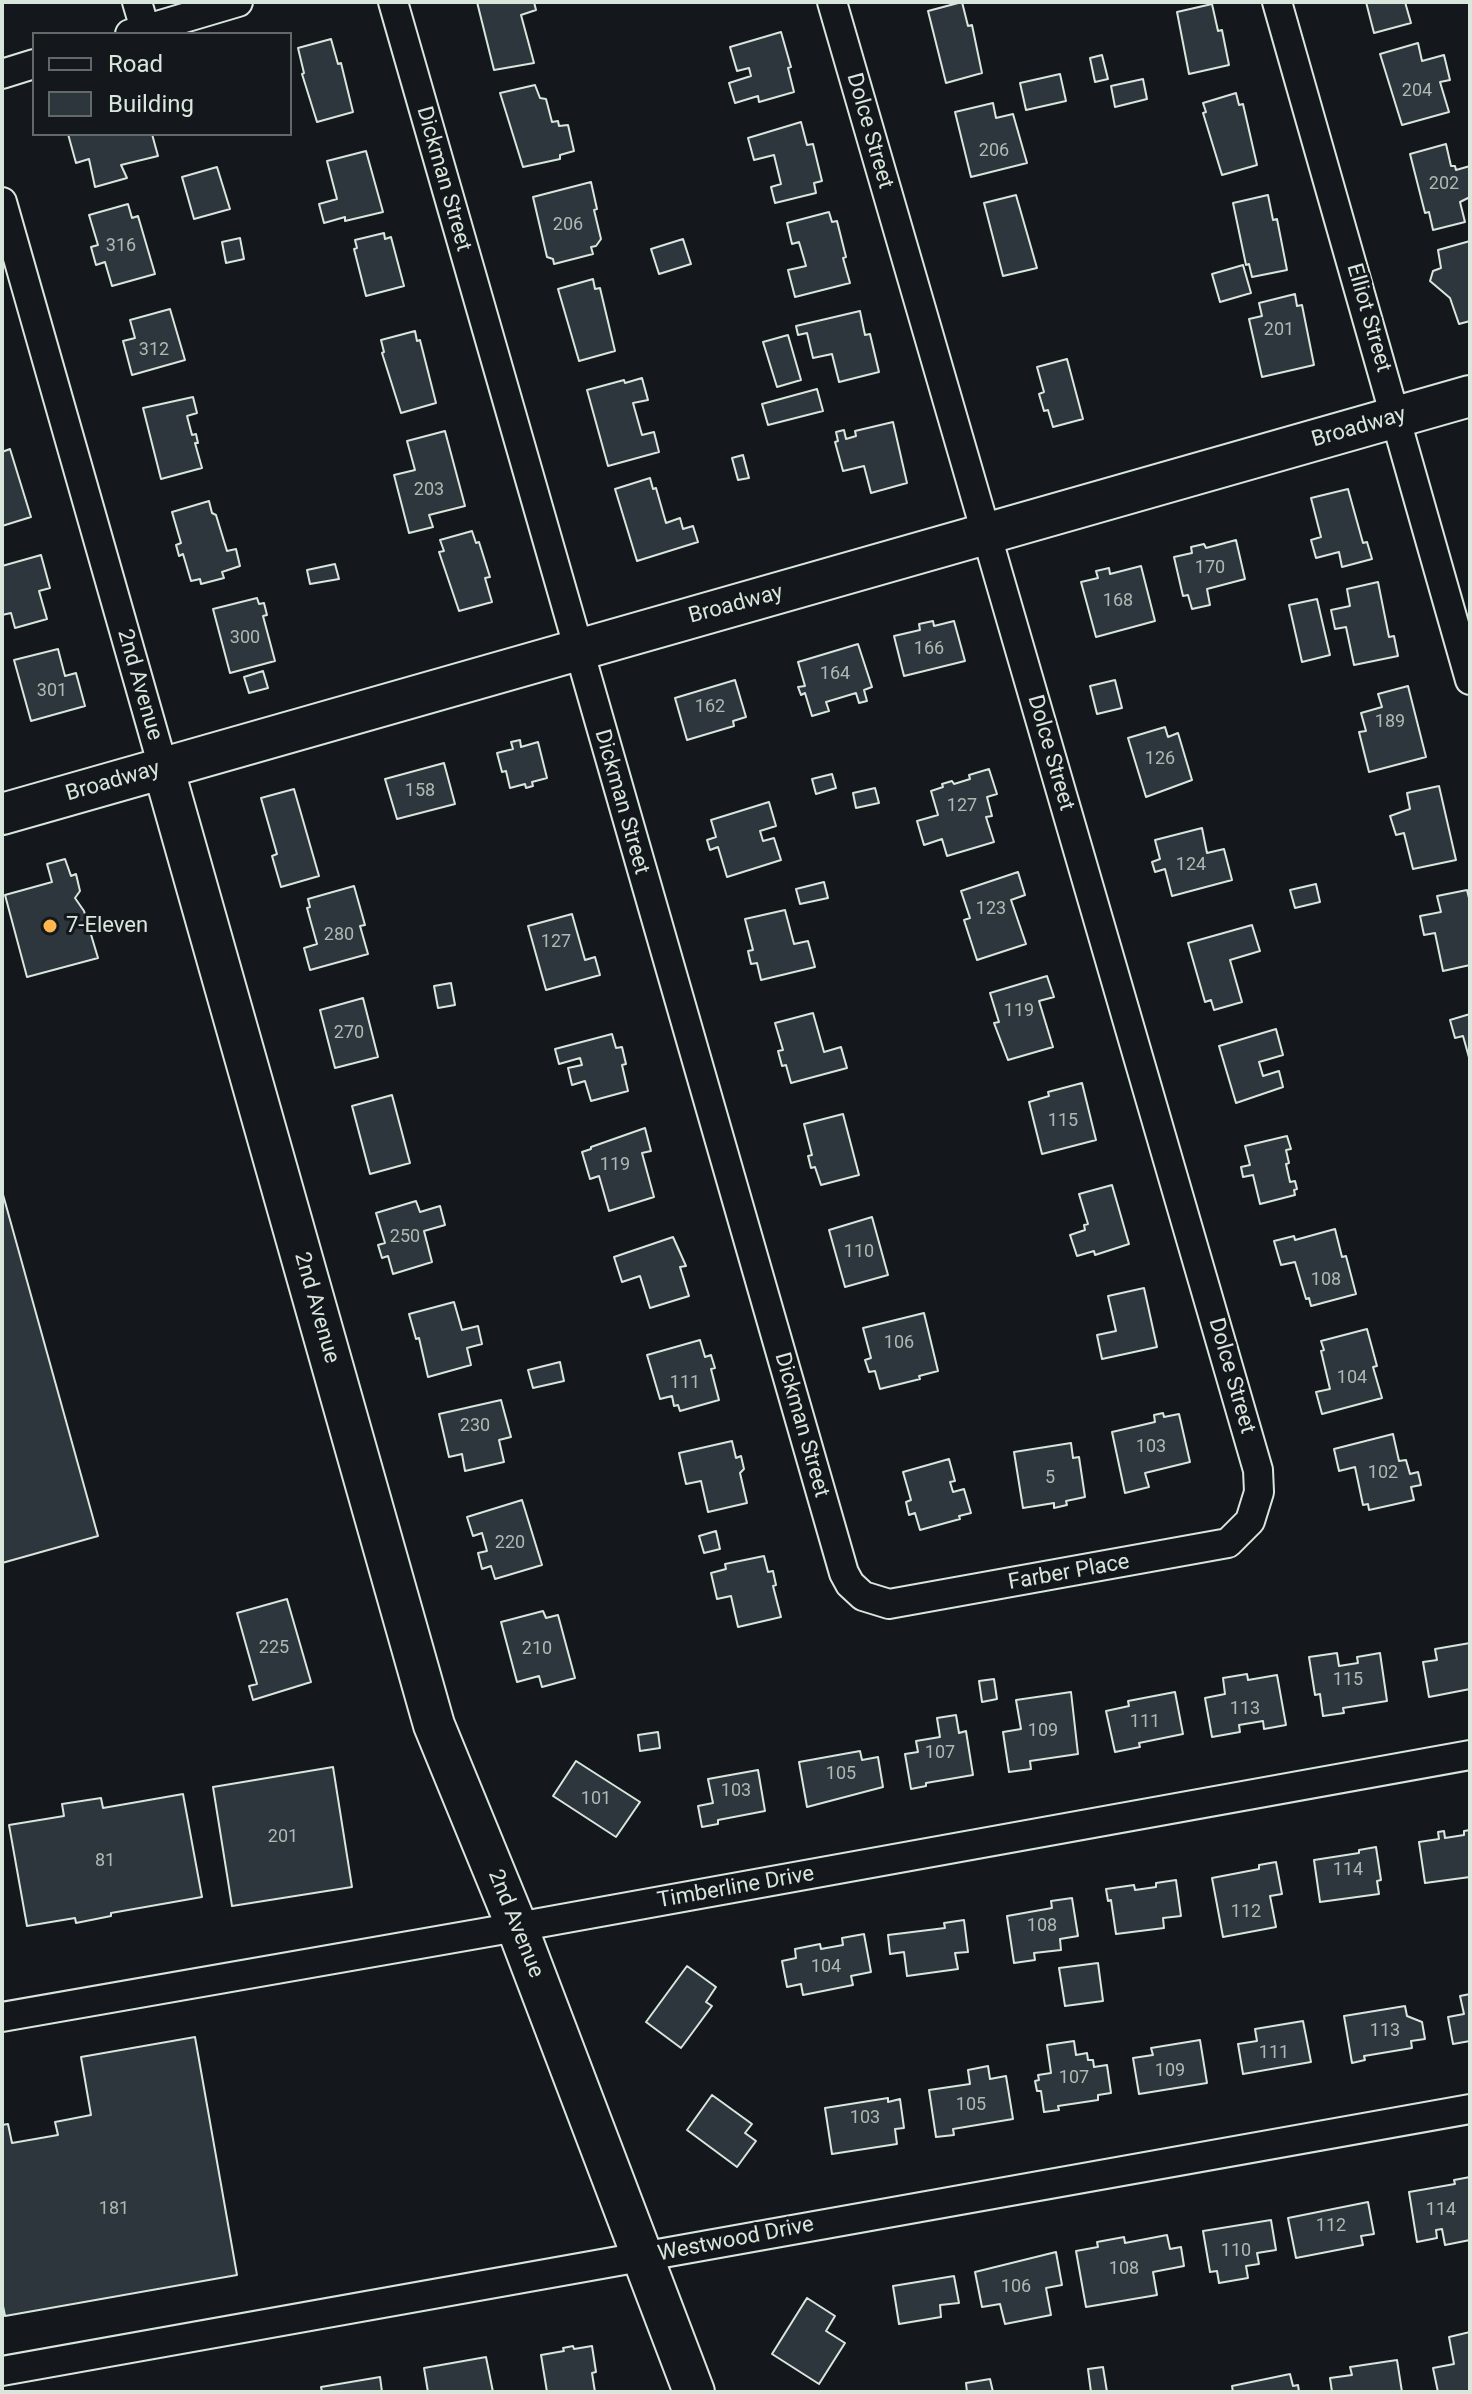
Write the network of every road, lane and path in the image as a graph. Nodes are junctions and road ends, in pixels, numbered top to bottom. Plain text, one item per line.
1 (137, 2) edge
2 (238, 2) edge
3 (393, 2) edge
4 (832, 2) edge
5 (1277, 2) edge
6 (137, 32) edge
7 (32, 65) edge
8 (2, 74) edge
9 (2, 202) edge
10 (1470, 396) edge
11 (1396, 417) junction
12 (987, 535) junction
13 (577, 649) junction
14 (1470, 680) edge
15 (163, 767) junction
16 (2, 814) edge
17 (1255, 1506) joint
18 (863, 1596) joint
19 (1470, 1755) edge
20 (517, 1927) junction
21 (2, 2017) edge
22 (1470, 2109) edge
23 (643, 2258) junction
24 (2, 2371) edge
25 (694, 2392) edge

1 - 6 street
2 - 6 street
3 - 13 street, Dickman Street
4 - 12 street, Dolce Street
5 - 11 street, Elliot Street
7 - 8 street
9 - 15 street, 2nd Avenue
10 - 11 street, Broadway
11 - 12 street, Broadway
11 - 14 street, Elliot Street
12 - 13 street, Broadway
12 - 17 street, Dolce Street
13 - 15 street, Broadway
13 - 18 street, Dickman Street
15 - 16 street, Broadway
15 - 20 street, 2nd Avenue
17 - 18 street, Farber Place
19 - 20 street, Timberline Drive
20 - 21 street, Timberline Drive
20 - 23 street, 2nd Avenue
22 - 23 street, Westwood Drive
23 - 24 street, Westwood Drive
23 - 25 street, 2nd Avenue

